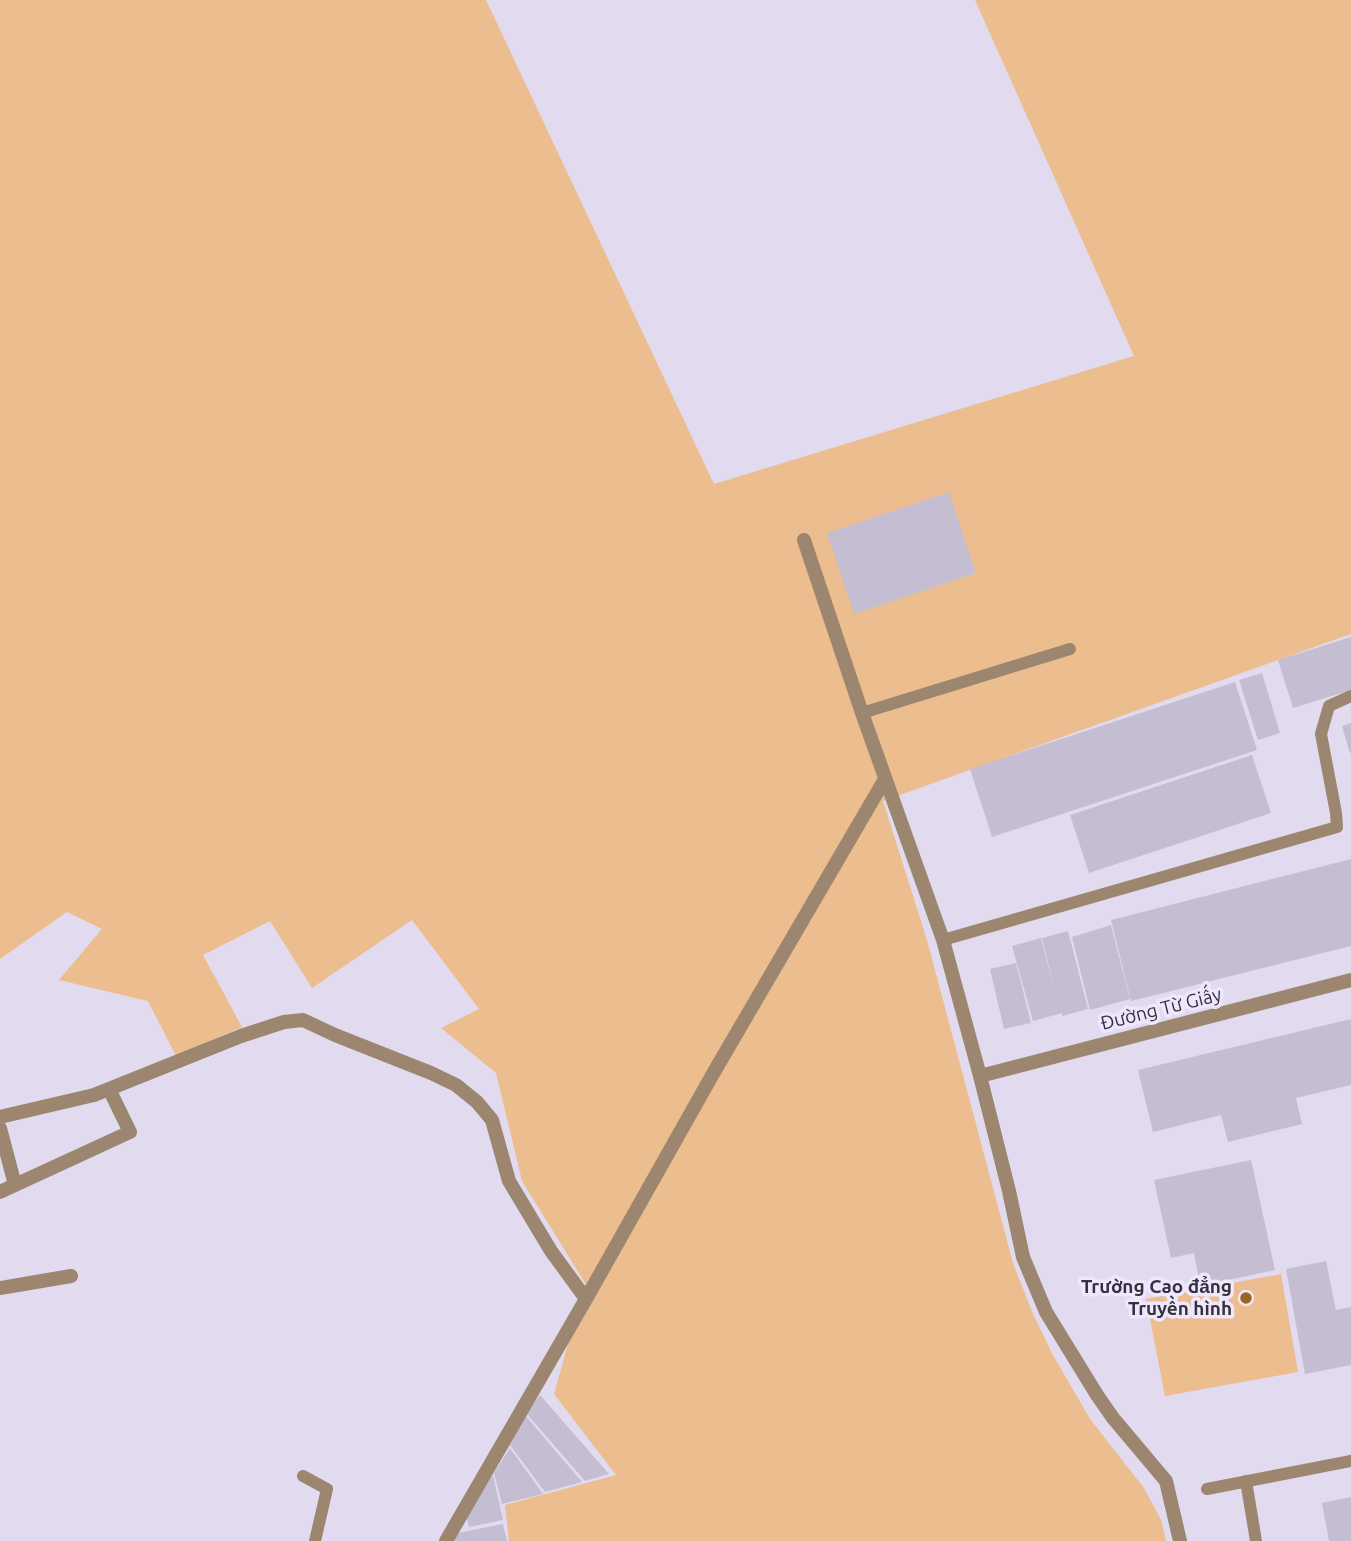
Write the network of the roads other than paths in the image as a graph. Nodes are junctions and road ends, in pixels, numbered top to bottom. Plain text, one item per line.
1 (804, 540) dead end
2 (1070, 649) dead end
3 (1351, 696) edge
4 (862, 713) junction
5 (885, 779) junction
6 (943, 940) junction
7 (1351, 980) edge
8 (980, 1076) junction
9 (109, 1089) junction
10 (0, 1116) edge
11 (0, 1128) edge
12 (15, 1185) junction
13 (0, 1192) edge
14 (71, 1276) dead end
15 (0, 1288) edge
16 (586, 1299) junction
17 (1351, 1461) edge
18 (303, 1476) dead end
19 (1246, 1481) junction
20 (1207, 1489) dead end
21 (315, 1541) edge
22 (446, 1541) edge
23 (1180, 1541) edge
24 (1256, 1541) edge

1 - 4 street
2 - 4 lane
3 - 6 lane
4 - 5 street
5 - 6 street
5 - 16 street
6 - 8 street
7 - 8 street, Đường Từ Giấy
8 - 23 street
9 - 10 street
9 - 12 street
9 - 16 street
11 - 12 street
12 - 13 street
14 - 15 street
16 - 22 street
17 - 19 lane
18 - 21 lane
19 - 20 lane
19 - 24 lane

